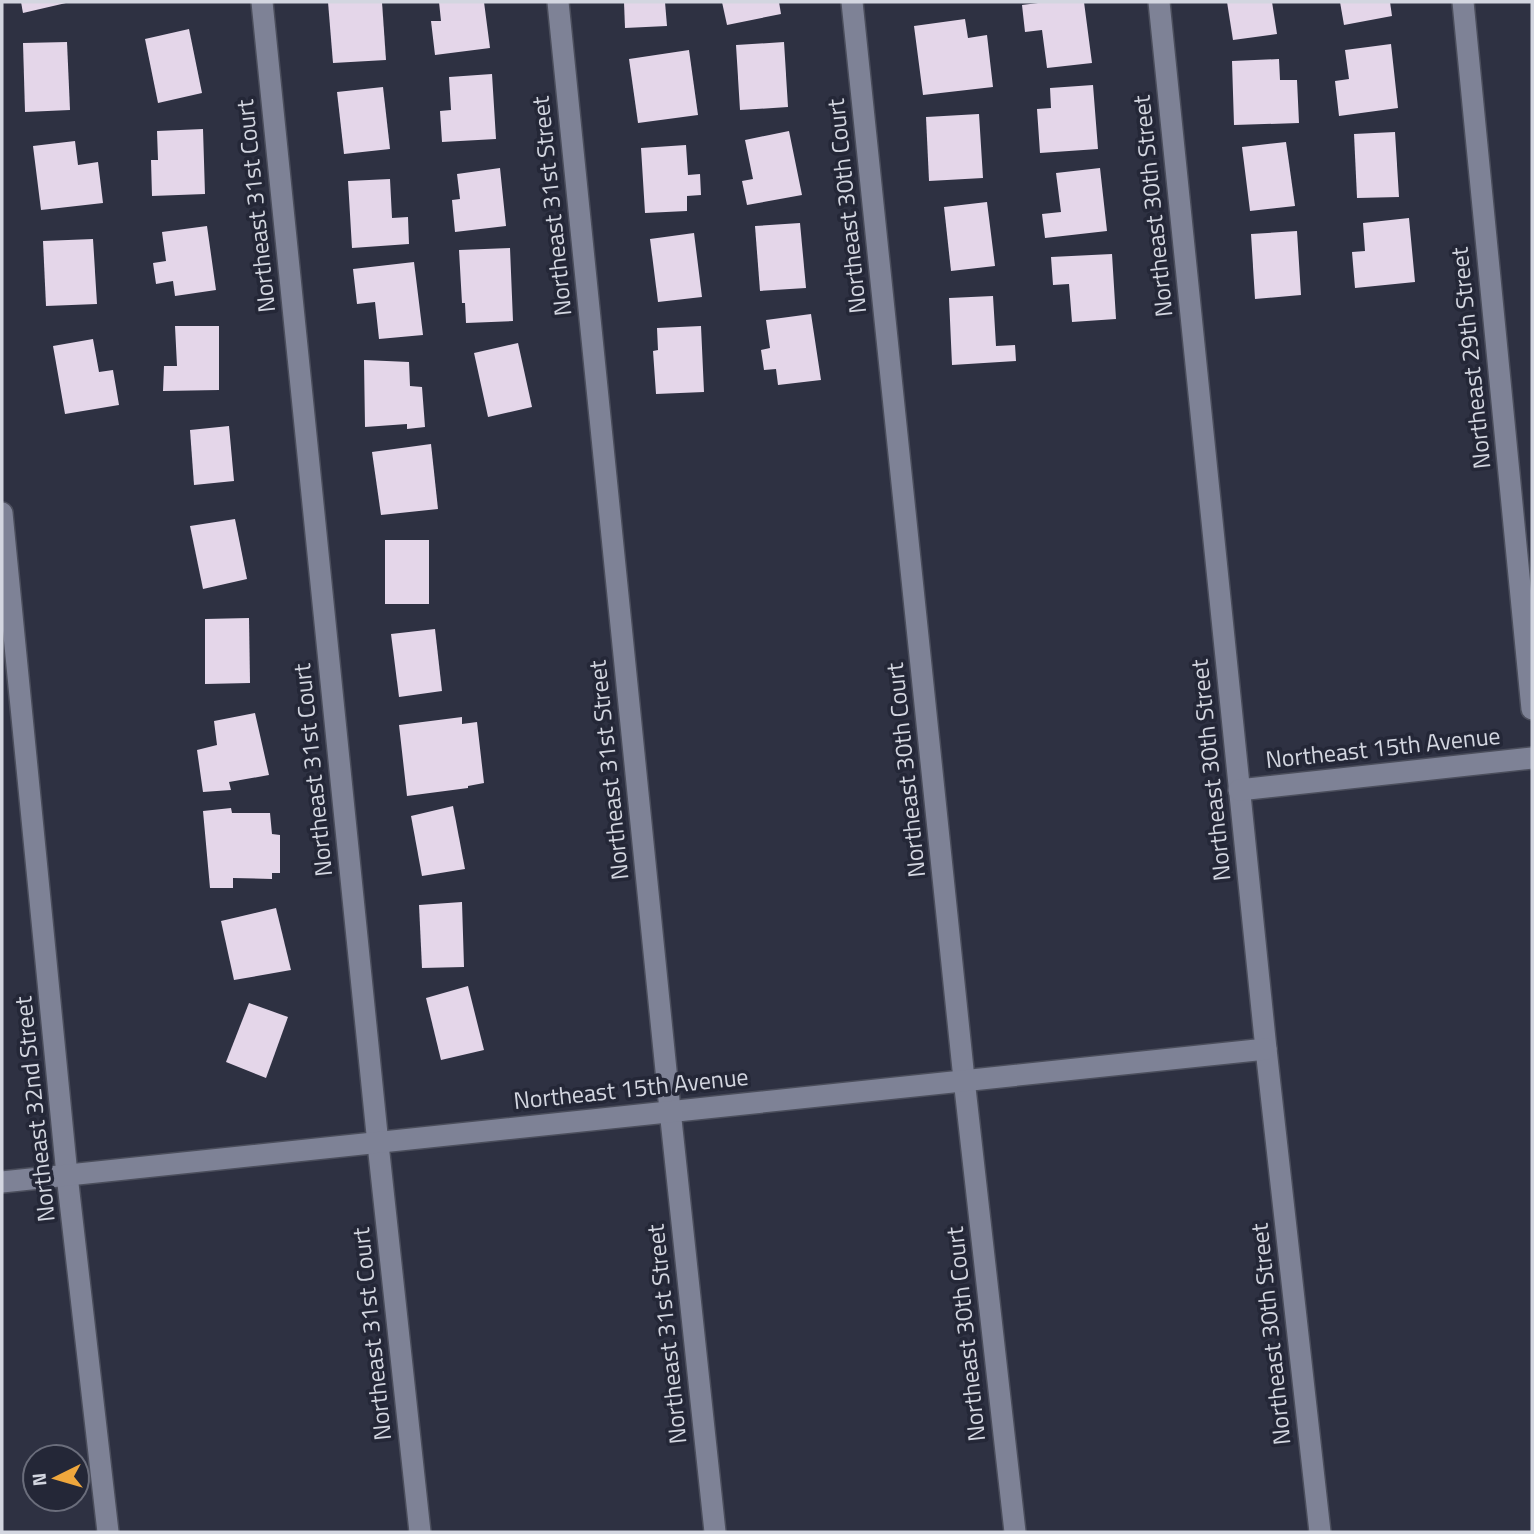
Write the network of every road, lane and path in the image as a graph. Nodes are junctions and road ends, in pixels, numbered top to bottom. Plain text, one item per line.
1 (262, 2) edge
2 (558, 2) edge
3 (852, 2) edge
4 (1159, 2) edge
5 (1463, 2) edge
6 (2, 513) edge
7 (1532, 709) edge
8 (1532, 758) edge
9 (1239, 790) junction
10 (1266, 1049) junction
11 (964, 1079) junction
12 (670, 1110) junction
13 (378, 1144) junction
14 (67, 1175) junction
15 (2, 1182) edge
16 (108, 1532) edge
17 (420, 1532) edge
18 (715, 1532) edge
19 (1015, 1532) edge
20 (1320, 1532) edge

1 - 13 street, Northeast 31st Court
2 - 12 street, Northeast 31st Street
3 - 11 street, Northeast 30th Court
4 - 9 street, Northeast 30th Street
5 - 7 street, Northeast 29th Street
6 - 14 street, Northeast 32nd Street
8 - 9 street, Northeast 15th Avenue
9 - 10 street, Northeast 30th Street
10 - 11 street, Northeast 15th Avenue
10 - 20 street, Northeast 30th Street
11 - 12 street, Northeast 15th Avenue
11 - 19 street, Northeast 30th Court
12 - 13 street, Northeast 15th Avenue
12 - 18 street, Northeast 31st Street
13 - 14 street, Northeast 15th Avenue
13 - 17 street, Northeast 31st Court
14 - 15 street, Northeast 15th Avenue
14 - 16 street, Northeast 32nd Street

